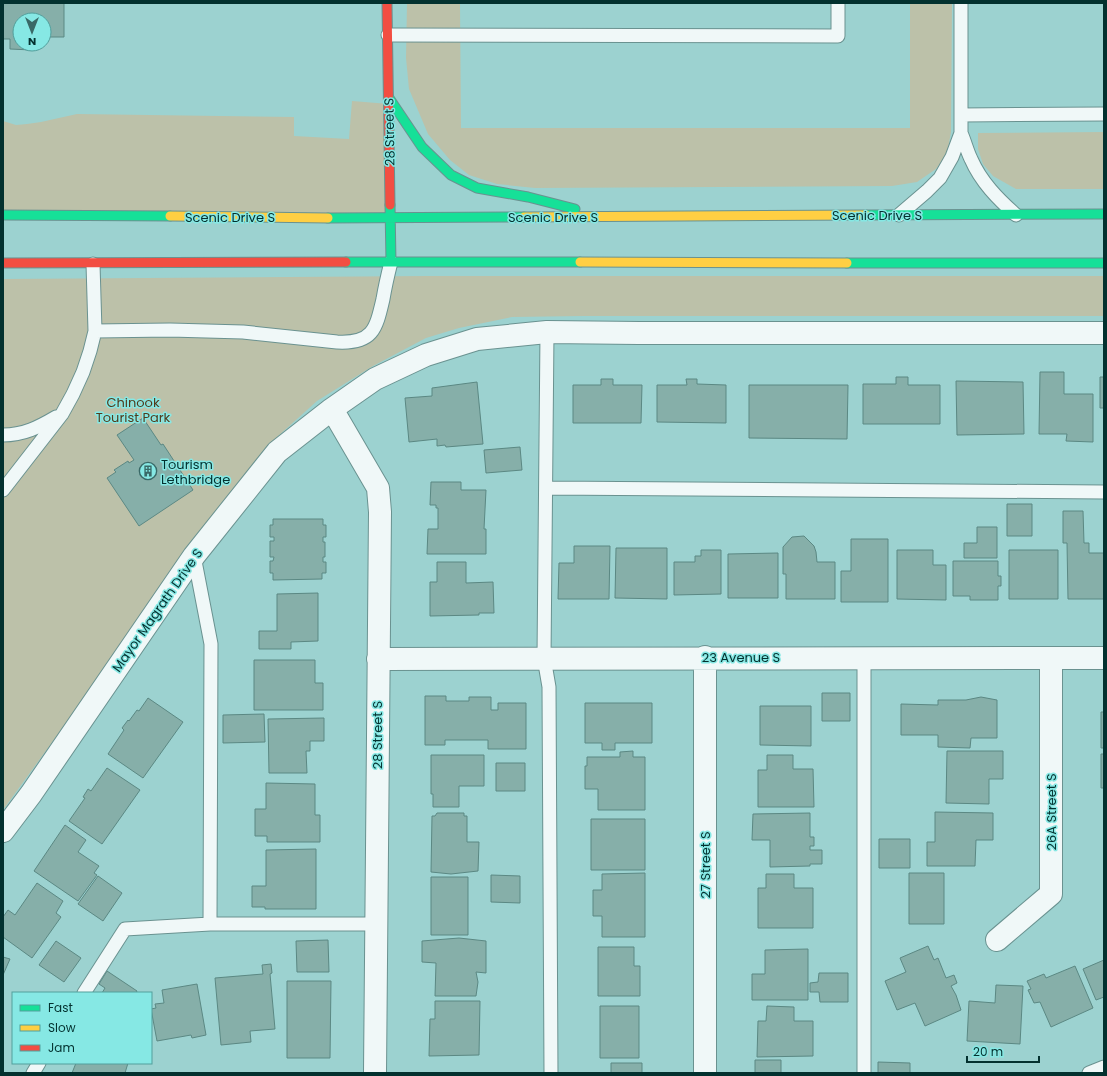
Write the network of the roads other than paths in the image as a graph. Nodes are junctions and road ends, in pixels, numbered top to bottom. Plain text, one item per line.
1 (387, 3) edge
2 (838, 3) edge
3 (961, 3) edge
4 (388, 35) junction
5 (389, 98) junction
6 (1104, 114) edge
7 (961, 115) junction
8 (961, 133) junction
9 (1104, 214) edge
10 (3, 215) edge
11 (899, 215) junction
12 (1016, 215) junction
13 (606, 217) junction
14 (391, 218) junction
15 (391, 262) junction
16 (3, 263) edge
17 (1104, 263) edge
18 (93, 264) junction
19 (95, 331) junction
20 (547, 332) junction
21 (1104, 333) edge
22 (332, 409) junction
23 (62, 414) junction
24 (3, 435) edge
25 (546, 488) junction
26 (3, 490) edge
27 (1104, 492) edge
28 (194, 556) junction
29 (705, 657) junction
30 (544, 658) junction
31 (864, 658) junction
32 (1051, 658) junction
33 (1104, 658) edge
34 (378, 659) junction
35 (3, 831) edge
36 (210, 924) junction
37 (376, 924) junction
38 (997, 940) dead end
39 (85, 992) edge
40 (38, 1064) edge
41 (1104, 1066) edge
42 (33, 1073) edge
43 (375, 1073) edge
44 (551, 1073) edge
45 (705, 1073) edge
46 (864, 1073) edge
47 (1089, 1073) edge

1 - 4 main road, 28 Street S
2 - 4 lane
3 - 7 lane
4 - 5 main road, 28 Street S
5 - 13 main road
5 - 14 main road, 28 Street S
6 - 7 lane
7 - 8 lane
8 - 11 lane
8 - 12 lane
9 - 12 main road, Scenic Drive S
10 - 14 main road, Scenic Drive S
11 - 12 main road, Scenic Drive S
11 - 13 main road, Scenic Drive S
13 - 14 main road, Scenic Drive S
14 - 15 main road, 28 Street S
15 - 17 main road
15 - 18 main road
15 - 19 lane
16 - 18 main road
18 - 19 lane
19 - 23 lane
20 - 21 street
20 - 22 street
20 - 25 lane
22 - 28 street, Mayor Magrath Drive S
22 - 34 street, 28 Street S
23 - 24 lane
23 - 26 lane
25 - 27 lane
25 - 30 lane
28 - 35 street, Mayor Magrath Drive S
28 - 36 lane
29 - 30 street, 23 Avenue S
29 - 31 street, 23 Avenue S
29 - 45 street, 27 Street S
30 - 34 street, 23 Avenue S
30 - 44 lane
31 - 32 street, 23 Avenue S
31 - 46 lane
32 - 33 street, 23 Avenue S
32 - 38 street, 26A Street S
34 - 37 street, 28 Street S
36 - 37 lane
36 - 39 lane
37 - 43 street, 28 Street S
40 - 42 lane
41 - 47 lane

